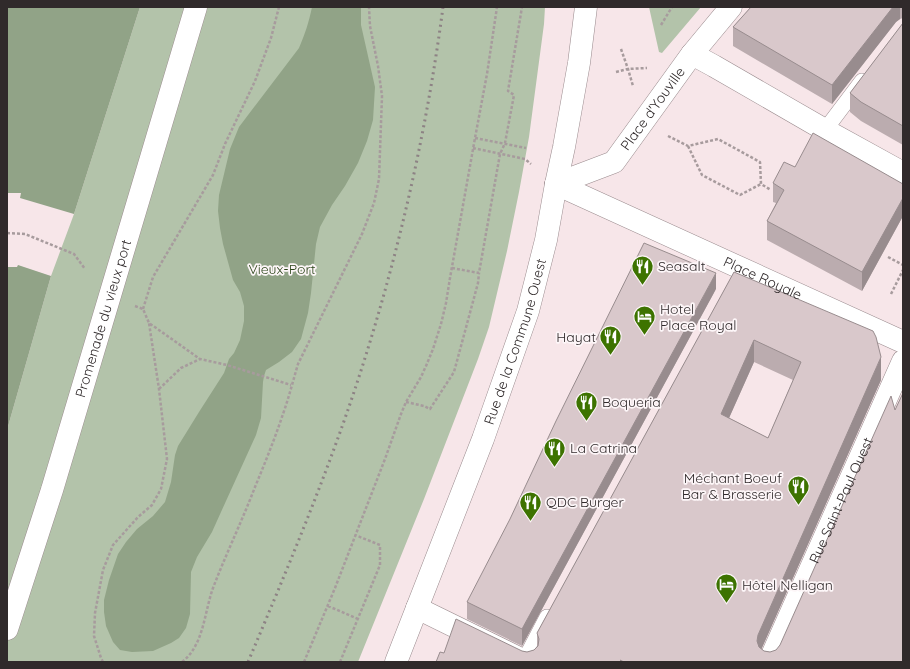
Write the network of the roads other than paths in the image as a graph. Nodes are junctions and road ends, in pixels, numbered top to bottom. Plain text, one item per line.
1 (196, 7) edge
2 (586, 7) edge
3 (731, 7) edge
4 (692, 54) junction
5 (869, 72) edge
6 (825, 130) junction
7 (903, 173) edge
8 (556, 184) junction
9 (903, 342) edge
10 (903, 361) edge
11 (553, 607) edge
12 (417, 608) junction
13 (7, 629) edge
14 (525, 661) edge
15 (396, 662) edge
16 (769, 662) edge

1 - 13 street, Promenade du vieux port
2 - 8 street, Rue de la Commune Ouest
3 - 4 street, Place d'Youville
4 - 6 street
4 - 8 street, Place d'Youville
5 - 6 lane
6 - 7 street
8 - 9 street, Place Royale
8 - 12 street, Rue de la Commune Ouest
10 - 16 street, Rue Saint-Paul Ouest
11 - 14 lane
12 - 14 street
12 - 15 street, Rue de la Commune Ouest

